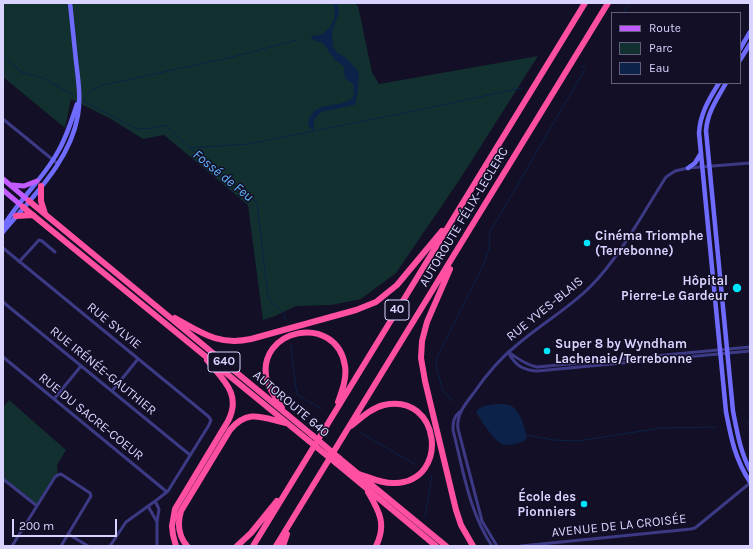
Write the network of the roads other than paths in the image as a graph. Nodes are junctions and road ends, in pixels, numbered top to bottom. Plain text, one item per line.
1 (70, 3) edge
2 (585, 3) edge
3 (608, 3) edge
4 (750, 32) edge
5 (750, 44) edge
6 (741, 47) edge
7 (741, 58) edge
8 (718, 84) edge
9 (725, 85) edge
10 (3, 119) edge
11 (68, 139) junction
12 (701, 151) junction
13 (53, 160) junction
14 (750, 163) edge
15 (58, 164) junction
16 (709, 167) junction
17 (688, 168) junction
18 (703, 168) junction
19 (3, 179) edge
20 (39, 183) junction
21 (11, 185) junction
22 (3, 190) edge
23 (27, 199) junction
24 (21, 205) junction
25 (458, 211) junction
26 (45, 214) junction
27 (33, 215) junction
28 (16, 216) junction
29 (3, 227) edge
30 (3, 232) edge
31 (460, 245) junction
32 (3, 248) edge
33 (55, 252) dead end
34 (20, 262) junction
35 (3, 302) edge
36 (716, 304) junction
37 (722, 304) junction
38 (162, 311) junction
39 (750, 347) edge
40 (200, 351) junction
41 (727, 351) junction
42 (750, 351) edge
43 (508, 352) junction
44 (720, 352) junction
45 (678, 356) junction
46 (3, 357) edge
47 (632, 358) junction
48 (138, 359) junction
49 (633, 362) junction
50 (575, 363) junction
51 (81, 366) junction
52 (576, 368) junction
53 (112, 391) junction
54 (54, 399) junction
55 (336, 410) junction
56 (461, 411) junction
57 (286, 414) junction
58 (288, 423) junction
59 (348, 428) junction
60 (310, 438) junction
61 (190, 455) junction
62 (338, 461) junction
63 (750, 470) edge
64 (360, 474) junction
65 (3, 479) edge
66 (750, 482) edge
67 (290, 486) junction
68 (366, 488) junction
69 (167, 492) junction
70 (155, 501) junction
71 (36, 506) junction
72 (148, 506) junction
73 (157, 522) junction
74 (290, 523) junction
75 (68, 534) junction
76 (12, 546) edge
77 (61, 546) edge
78 (88, 546) edge
79 (110, 546) edge
80 (157, 546) edge
81 (176, 546) edge
82 (187, 546) edge
83 (237, 546) edge
84 (253, 546) edge
85 (276, 546) edge
86 (283, 546) edge
87 (376, 546) edge
88 (436, 546) edge
89 (446, 546) edge
90 (473, 546) edge
91 (492, 546) edge
92 (497, 546) edge
93 (521, 546) edge

1 - 11 street
2 - 25 highway, AUTOROUTE FÉLIX-LECLERC / 40
3 - 31 highway, AUTOROUTE FÉLIX-LECLERC / 40
4 - 6 street
5 - 7 street
8 - 12 street
9 - 16 street
10 - 13 street
11 - 13 street
11 - 15 street
12 - 17 street
12 - 18 street
13 - 15 street
13 - 20 street
14 - 16 street, RUE YVES-BLAIS
15 - 20 street
16 - 18 street, RUE YVES-BLAIS
16 - 37 street
17 - 18 street, RUE YVES-BLAIS
17 - 43 street, RUE YVES-BLAIS
18 - 36 street
19 - 21 main road
20 - 21 main road
20 - 23 street
20 - 26 highway
21 - 23 main road
22 - 24 main road
23 - 24 street
23 - 26 highway, AUTOROUTE 640 / 640
24 - 27 highway, AUTOROUTE 640 / 640
24 - 28 street
24 - 29 street
25 - 38 highway
25 - 55 highway, AUTOROUTE FÉLIX-LECLERC / 40
26 - 38 highway, AUTOROUTE 640 / 640
27 - 28 highway
27 - 40 highway, AUTOROUTE 640 / 640
28 - 30 street
31 - 59 highway, AUTOROUTE FÉLIX-LECLERC / 40
31 - 90 highway
32 - 34 street, RUE SYLVIE
33 - 34 street
34 - 48 street, RUE SYLVIE
35 - 51 street, RUE IRÉNÉE-GAUTHIER
36 - 37 street
36 - 44 street
37 - 41 street
38 - 57 highway, AUTOROUTE 640 / 640
39 - 41 street
40 - 58 highway, AUTOROUTE 640 / 640
40 - 81 highway
41 - 42 street
41 - 44 street
41 - 63 street
43 - 50 street
43 - 52 street
43 - 56 street, RUE YVES-BLAIS
44 - 45 street
44 - 66 street
45 - 47 street
45 - 49 street
46 - 54 street, RUE DU SACRE-COEUR
47 - 49 street
47 - 50 street
48 - 53 street
48 - 61 street, RUE SYLVIE
49 - 52 street
50 - 52 street
51 - 53 street, RUE IRÉNÉE-GAUTHIER
51 - 54 street
53 - 61 street, RUE IRÉNÉE-GAUTHIER
54 - 69 street, RUE DU SACRE-COEUR
55 - 57 highway
55 - 67 highway, AUTOROUTE FÉLIX-LECLERC / 40
56 - 91 street, RUE YVES-BLAIS
56 - 92 street, RUE YVES-BLAIS
57 - 60 highway, AUTOROUTE 640 / 640
58 - 60 highway, AUTOROUTE 640 / 640
58 - 82 highway
59 - 64 highway
59 - 74 highway, AUTOROUTE FÉLIX-LECLERC / 40
60 - 62 highway, AUTOROUTE 640 / 640, bridge
61 - 69 street
62 - 64 highway, AUTOROUTE 640 / 640
62 - 68 highway, AUTOROUTE 640 / 640
64 - 89 highway, AUTOROUTE 640 / 640
65 - 71 street
66 - 93 street, AVENUE DE LA CROISÉE
67 - 83 highway
67 - 84 highway, AUTOROUTE FÉLIX-LECLERC / 40
68 - 87 highway
68 - 88 highway, AUTOROUTE 640 / 640
69 - 70 street
70 - 72 street
70 - 73 street
71 - 75 street
71 - 76 street
72 - 73 street
72 - 79 street
73 - 80 street
74 - 85 highway, AUTOROUTE FÉLIX-LECLERC / 40
74 - 86 highway
75 - 77 street
75 - 78 street

